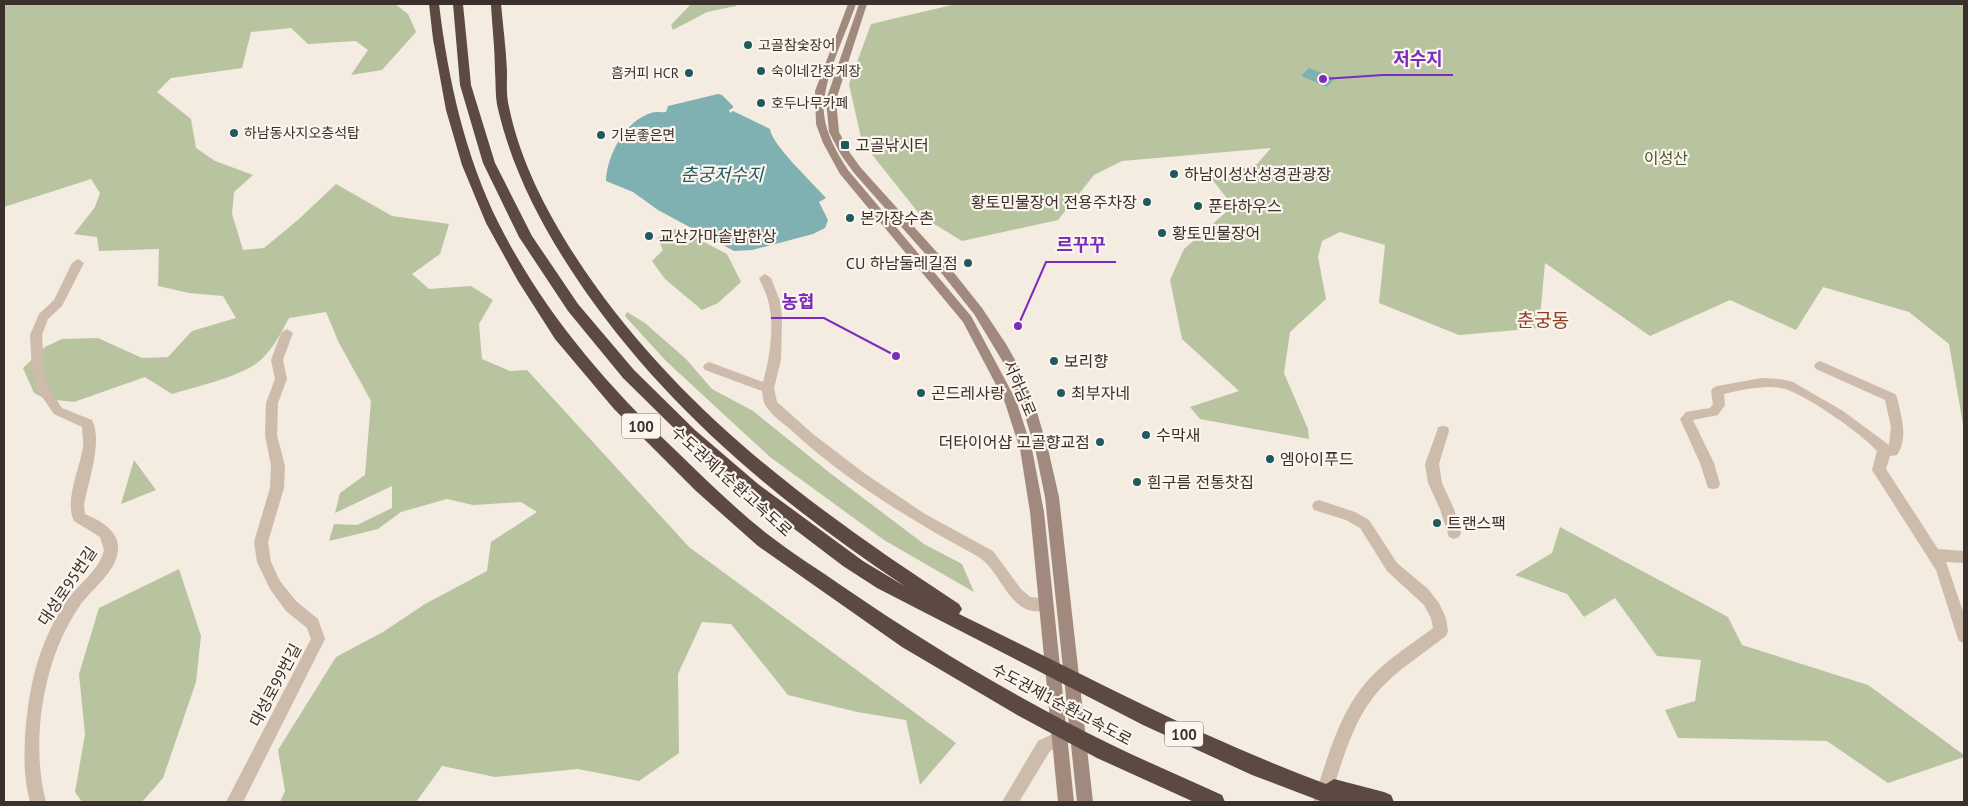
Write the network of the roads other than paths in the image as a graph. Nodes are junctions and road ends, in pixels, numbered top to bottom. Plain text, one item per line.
1 (434, 4) edge
2 (458, 4) edge
3 (496, 4) edge
4 (852, 4) edge
5 (863, 4) edge
6 (78, 263) dead end
7 (765, 278) dead end
8 (288, 333) dead end
9 (1820, 366) dead end
10 (709, 367) dead end
11 (768, 388) junction
12 (1443, 431) dead end
13 (1884, 449) junction
14 (1713, 484) dead end
15 (1319, 506) dead end
16 (1454, 533) dead end
17 (1934, 555) junction
18 (1964, 557) edge
19 (1046, 604) junction
20 (1964, 636) edge
21 (1021, 653) junction
22 (1059, 739) junction
23 (1354, 799) edge
24 (38, 802) edge
25 (234, 802) edge
26 (1010, 802) edge
27 (1066, 802) edge
28 (1085, 802) edge
29 (1215, 802) edge
30 (1321, 802) edge
31 (1384, 802) edge

1 - 29 highway, 수도권제1순환고속도로 / 100
2 - 21 highway, 수도권제1순환고속도로 / 100
3 - 21 highway, 수도권제1순환고속도로 / 100
4 - 19 street, 서하남로
5 - 28 street, 서하남로
6 - 24 street, 대성로95번길
7 - 11 street
8 - 25 street, 대성로99번길
9 - 13 street
10 - 11 street
11 - 19 street
12 - 16 street
13 - 14 street
13 - 17 street
15 - 30 street
17 - 18 street
17 - 20 street
19 - 22 street, 서하남로
21 - 23 highway, 수도권제1순환고속도로 / 100
22 - 26 street
22 - 27 street, 서하남로
23 - 31 highway, 수도권제1순환고속도로

